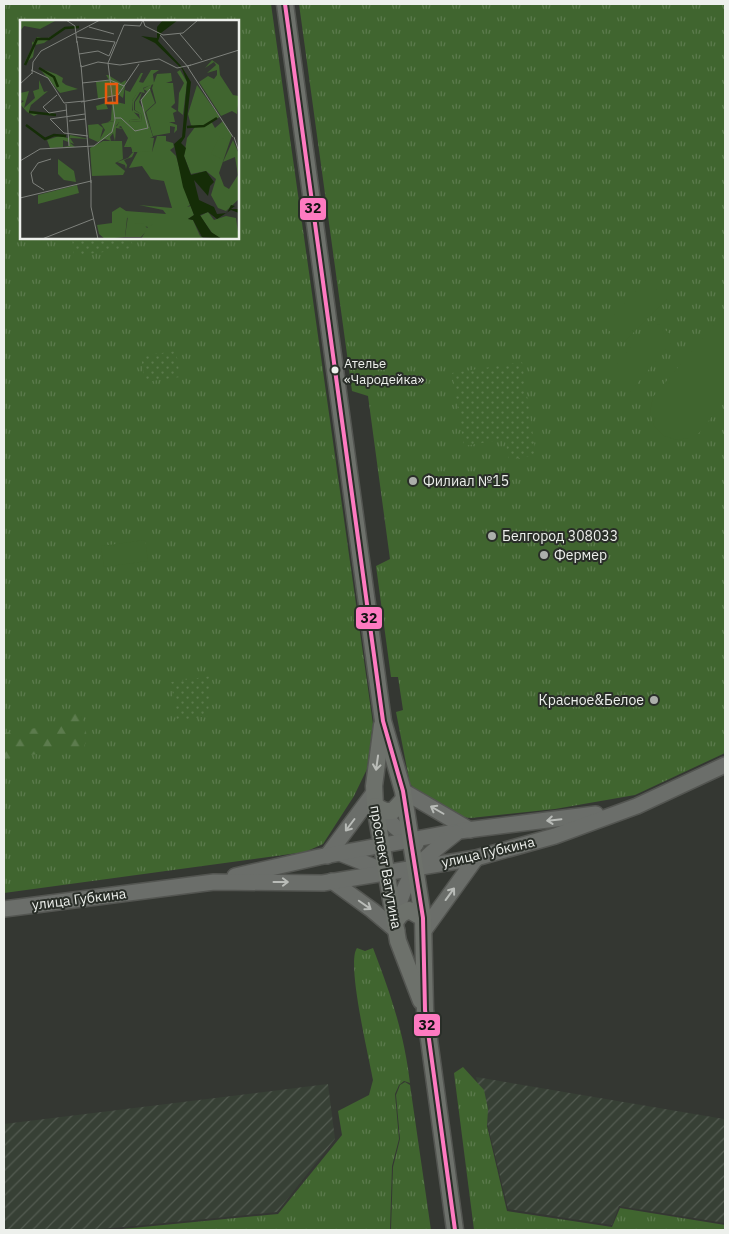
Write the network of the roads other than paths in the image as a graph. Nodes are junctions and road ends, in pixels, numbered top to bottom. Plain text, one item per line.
1 (284, 4) edge
2 (383, 721) junction
3 (725, 765) edge
4 (404, 795) junction
5 (374, 800) junction
6 (637, 806) junction
7 (395, 827) junction
8 (464, 830) junction
9 (411, 840) junction
10 (382, 846) junction
11 (342, 854) junction
12 (429, 854) junction
13 (327, 856) junction
14 (471, 858) junction
15 (366, 863) junction
16 (415, 867) junction
17 (386, 872) junction
18 (337, 880) junction
19 (214, 882) junction
20 (405, 887) junction
21 (4, 909) edge
22 (424, 924) junction
23 (396, 926) junction
24 (418, 971) junction
25 (455, 1230) edge

1 - 2 main road, проспект Ватутина
2 - 4 main road, проспект Ватутина
2 -> 5 main road, проспект Ватутина
3 - 6 main road, улица Губкина
4 - 5 main road
4 - 7 main road
8 -> 4 main road
4 - 9 main road, проспект Ватутина
5 - 7 main road
5 - 10 main road, проспект Ватутина
5 -> 13 main road
6 -> 8 main road, улица Губкина
6 - 14 main road, улица Губкина
7 - 9 main road
7 - 10 main road
8 - 9 main road, улица Губкина
8 - 12 main road
8 - 14 main road
9 - 10 main road, улица Губкина
9 - 12 main road
9 - 16 main road, проспект Ватутина
10 - 11 main road, улица Губкина
10 - 15 main road
10 - 17 main road, проспект Ватутина
11 - 13 main road, улица Губкина
11 - 15 main road
11 - 18 main road
12 - 14 main road
12 - 16 main road
13 - 19 main road, улица Губкина
14 - 16 main road, улица Губкина
22 -> 14 main road
15 - 17 main road
15 - 18 main road
16 - 17 main road, улица Губкина
16 - 20 main road
16 - 22 main road, проспект Ватутина
17 - 18 main road, улица Губкина
17 - 20 main road
17 - 23 main road, проспект Ватутина
19 -> 18 main road, улица Губкина
18 -> 23 main road
19 - 21 main road, улица Губкина
20 - 22 main road
20 - 23 main road
22 - 23 main road
22 - 24 main road, проспект Ватутина
23 - 24 main road, проспект Ватутина
24 - 25 main road, проспект Ватутина

